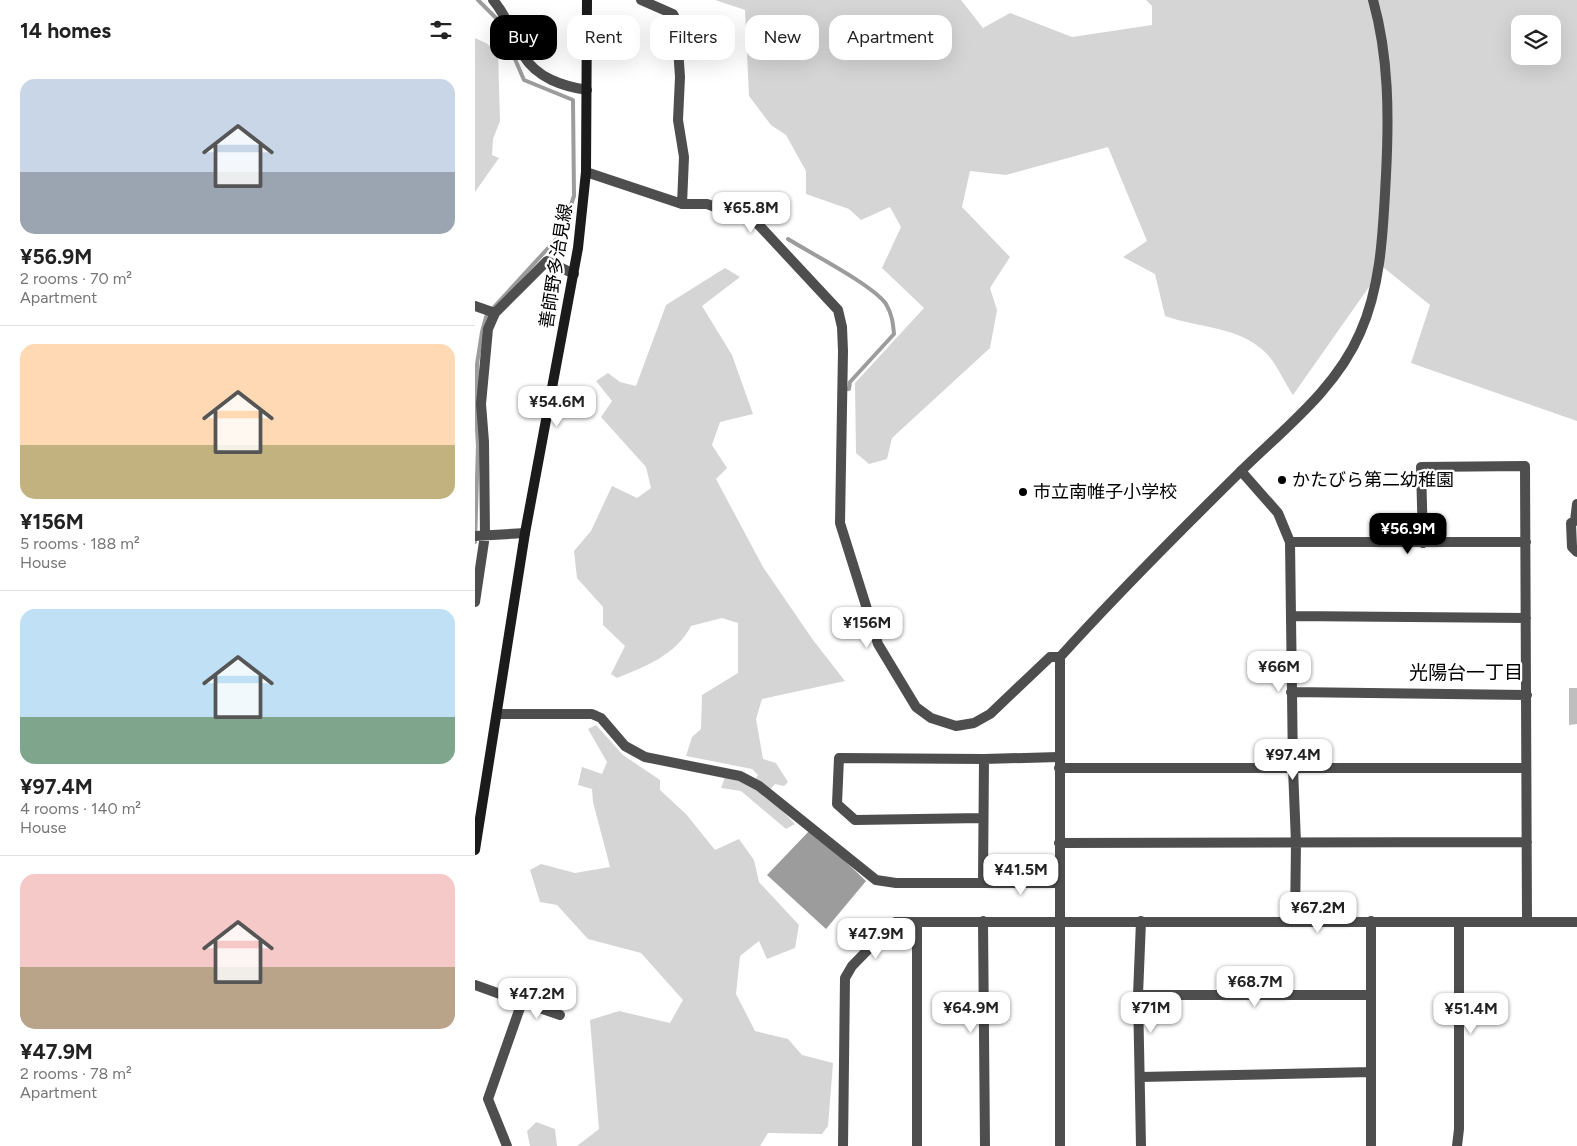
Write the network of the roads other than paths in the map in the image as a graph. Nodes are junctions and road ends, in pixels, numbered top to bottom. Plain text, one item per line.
1 (493, 0) edge
2 (587, 0) edge
3 (641, 0) edge
4 (1373, 0) edge
5 (587, 90) junction
6 (586, 172) junction
7 (682, 204) junction
8 (574, 274) junction
9 (477, 307) edge
10 (495, 313) junction
11 (1241, 472) junction
12 (1577, 504) edge
13 (525, 533) junction
14 (480, 536) edge
15 (1290, 542) junction
16 (1526, 542) junction
17 (1423, 543) junction
18 (1577, 552) edge
19 (475, 602) edge
20 (1292, 616) junction
21 (1526, 618) junction
22 (1060, 657) junction
23 (1291, 692) junction
24 (1527, 695) junction
25 (498, 714) junction
26 (1059, 757) junction
27 (984, 759) junction
28 (1059, 768) junction
29 (1293, 768) junction
30 (1527, 768) junction
31 (479, 797) edge
32 (982, 818) junction
33 (1527, 842) junction
34 (1059, 843) junction
35 (1296, 843) junction
36 (475, 850) edge
37 (983, 883) junction
38 (1059, 883) junction
39 (1059, 921) junction
40 (1141, 921) junction
41 (1295, 921) junction
42 (1527, 921) junction
43 (917, 922) junction
44 (983, 922) junction
45 (1371, 922) junction
46 (1459, 922) junction
47 (1577, 922) edge
48 (475, 985) edge
49 (1138, 995) junction
50 (1371, 995) junction
51 (522, 1002) junction
52 (560, 1015) dead end
53 (1371, 1072) junction
54 (1140, 1077) junction
55 (507, 1146) edge
56 (843, 1146) edge
57 (917, 1146) edge
58 (985, 1146) edge
59 (1060, 1146) edge
60 (1141, 1146) edge
61 (1371, 1146) edge
62 (1457, 1146) edge

1 - 5 street
2 - 5 main road, 善師野多治見線
3 - 7 street
4 - 11 street
5 - 6 main road, 善師野多治見線
6 - 7 street
6 - 8 main road, 善師野多治見線
7 - 22 street
8 - 10 street
8 - 13 main road, 善師野多治見線
9 - 10 street
10 - 14 street
11 - 15 street
11 - 22 street
12 - 18 street
13 - 14 street
13 - 25 main road, 善師野多治見線
14 - 19 street
15 - 17 street
15 - 20 street
16 - 17 street
16 - 17 street
16 - 21 street
20 - 21 street
20 - 23 street
21 - 24 street
22 - 26 street
23 - 24 street
23 - 29 street
24 - 30 street
25 - 31 main road, 善師野多治見線
25 - 37 street
26 - 27 street
26 - 28 street
27 - 32 street
27 - 32 street
28 - 29 street
28 - 34 street
29 - 30 street
29 - 35 street
30 - 33 street
31 - 36 main road, 善師野多治見線
32 - 37 street
33 - 35 street
33 - 42 street
34 - 35 street
34 - 38 street
35 - 41 street
37 - 38 street
38 - 39 street
39 - 40 street
39 - 44 street
39 - 59 street
40 - 41 street
40 - 49 street
41 - 45 street
42 - 46 street
42 - 47 street
43 - 44 street
43 - 56 street
43 - 57 street
44 - 58 street
45 - 46 street
45 - 50 street
46 - 62 street
48 - 51 street
49 - 50 street
49 - 54 street
50 - 53 street
51 - 52 street
51 - 55 street
53 - 54 street
53 - 61 street
54 - 60 street

